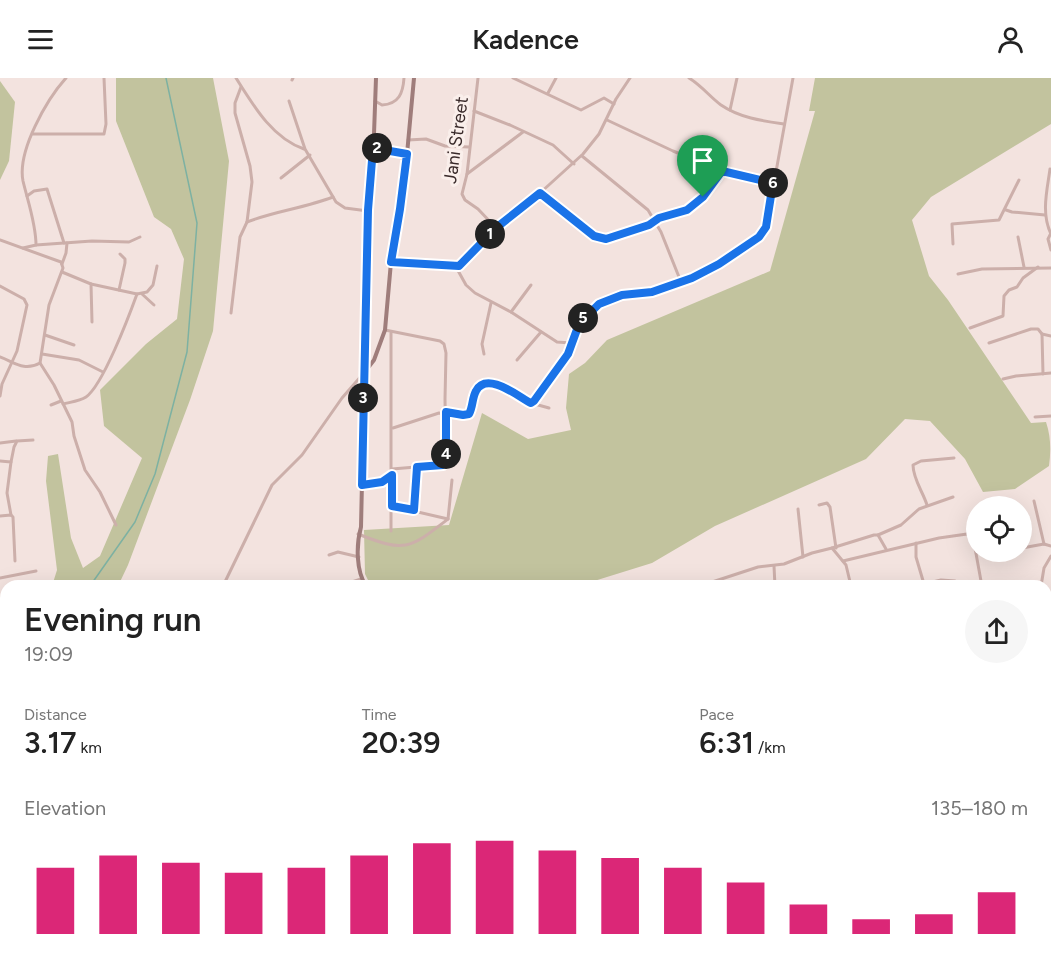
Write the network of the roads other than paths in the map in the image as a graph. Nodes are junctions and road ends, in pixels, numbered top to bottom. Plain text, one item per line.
1 (66, 78) edge
2 (104, 78) edge
3 (236, 78) edge
4 (376, 78) edge
5 (404, 78) edge
6 (414, 78) edge
7 (478, 78) edge
8 (513, 78) edge
9 (556, 78) edge
10 (630, 78) edge
11 (689, 78) edge
12 (736, 78) edge
13 (793, 78) edge
14 (242, 87) junction
15 (548, 93) junction
16 (289, 101) dead end
17 (375, 101) junction
18 (614, 104) junction
19 (730, 110) junction
20 (474, 111) junction
21 (607, 120) junction
22 (784, 124) junction
23 (523, 132) junction
24 (33, 134) junction
25 (408, 140) junction
26 (470, 147) junction
27 (373, 148) junction
28 (305, 149) junction
29 (407, 154) junction
30 (309, 155) junction
31 (582, 156) junction
32 (574, 164) junction
33 (1050, 169) edge
34 (722, 171) junction
35 (467, 174) junction
36 (281, 178) dead end
37 (1019, 180) dead end
38 (773, 183) junction
39 (1049, 189) edge
40 (540, 193) junction
41 (27, 196) junction
42 (333, 196) junction
43 (1006, 210) junction
44 (368, 211) junction
45 (1045, 215) junction
46 (655, 221) junction
47 (247, 222) junction
48 (496, 228) junction
49 (1051, 234) edge
50 (140, 237) dead end
51 (1018, 237) dead end
52 (0, 240) edge
53 (66, 243) junction
54 (953, 244) dead end
55 (36, 245) junction
56 (21, 248) junction
57 (1051, 250) edge
58 (120, 254) dead end
59 (391, 262) junction
60 (63, 264) junction
61 (157, 266) dead end
62 (456, 267) junction
63 (1024, 267) junction
64 (1038, 267) junction
65 (1051, 268) edge
66 (62, 272) junction
67 (958, 274) dead end
68 (681, 282) junction
69 (91, 284) junction
70 (531, 285) dead end
71 (0, 286) edge
72 (120, 290) junction
73 (137, 294) junction
74 (142, 294) junction
75 (491, 303) junction
76 (154, 305) dead end
77 (511, 312) junction
78 (231, 313) dead end
79 (92, 322) dead end
80 (970, 328) dead end
81 (385, 330) junction
82 (541, 332) junction
83 (391, 333) junction
84 (1041, 334) junction
85 (45, 335) junction
86 (1051, 336) edge
87 (571, 343) junction
88 (989, 343) dead end
89 (74, 345) dead end
90 (42, 354) junction
91 (484, 354) dead end
92 (0, 357) edge
93 (517, 360) dead end
94 (40, 363) junction
95 (12, 364) junction
96 (104, 372) junction
97 (1051, 373) edge
98 (363, 374) junction
99 (1043, 374) junction
100 (1003, 380) dead end
101 (0, 396) edge
102 (62, 402) junction
103 (531, 403) junction
104 (51, 405) dead end
105 (549, 408) dead end
106 (446, 412) junction
107 (1051, 416) edge
108 (1035, 417) dead end
109 (393, 428) junction
110 (33, 440) dead end
111 (17, 441) junction
112 (0, 443) edge
113 (954, 458) dead end
114 (362, 459) junction
115 (0, 461) edge
116 (11, 462) junction
117 (417, 467) junction
118 (392, 468) junction
119 (392, 475) junction
120 (453, 480) dead end
121 (362, 485) junction
122 (953, 497) dead end
123 (1034, 501) dead end
124 (819, 505) dead end
125 (392, 506) junction
126 (927, 506) junction
127 (798, 509) dead end
128 (414, 510) junction
129 (11, 515) junction
130 (0, 516) edge
131 (448, 519) junction
132 (116, 525) dead end
133 (361, 527) junction
134 (391, 531) dead end
135 (358, 534) junction
136 (966, 534) edge
137 (878, 535) junction
138 (916, 543) junction
139 (1044, 544) junction
140 (1032, 546) edge
141 (1051, 546) edge
142 (834, 548) junction
143 (886, 549) junction
144 (329, 555) dead end
145 (1051, 556) edge
146 (358, 557) junction
147 (803, 557) junction
148 (15, 561) dead end
149 (843, 561) junction
150 (978, 562) edge
151 (774, 566) junction
152 (36, 571) dead end
153 (0, 578) edge
154 (361, 579) joint
155 (226, 580) edge
156 (356, 580) edge
157 (718, 580) edge
158 (775, 580) edge
159 (849, 580) edge
160 (923, 580) edge
161 (981, 580) edge
162 (1042, 580) edge

1 - 24 street
2 - 24 street
3 - 14 street
4 - 17 street
5 - 17 street
6 - 25 street
7 - 20 street, Jani Street
8 - 15 street
9 - 15 street
10 - 18 street
11 - 19 street
12 - 19 street
13 - 22 street
14 - 28 street
14 - 47 street
15 - 18 street
16 - 28 street
17 - 27 street
18 - 21 street
19 - 22 street
20 - 23 street
20 - 26 street, Jani Street
21 - 31 street
21 - 34 street
22 - 38 street
23 - 32 street
23 - 35 street
24 - 41 street
25 - 26 street
25 - 29 street
26 - 35 street, Jani Street
27 - 29 street
27 - 44 street
28 - 30 street
29 - 59 street
30 - 36 street
30 - 42 street
31 - 32 street
31 - 46 street
32 - 40 street
33 - 39 street
34 - 38 street
34 - 46 street
35 - 48 street, Jani Street
37 - 43 street
38 - 68 street
39 - 45 street
40 - 46 street
40 - 48 street
41 - 53 street
41 - 55 street
42 - 44 street
42 - 47 street
43 - 45 street
43 - 54 street
44 - 98 street
45 - 49 street
46 - 68 street
47 - 78 street
48 - 62 street
49 - 57 street
50 - 53 street
51 - 63 street
52 - 56 street
53 - 55 street
53 - 60 street
55 - 56 street
56 - 60 street
58 - 72 street
59 - 62 street
59 - 81 street
60 - 66 street
61 - 74 street
62 - 75 street
63 - 64 street
63 - 67 street
64 - 65 street
64 - 80 street
66 - 69 street
66 - 85 street
68 - 87 street
69 - 72 street
69 - 79 street
70 - 77 street
71 - 95 street
72 - 73 street
73 - 74 street
73 - 96 street
74 - 76 street
75 - 77 street
75 - 91 street
77 - 82 street
81 - 83 street
81 - 98 street
82 - 87 street
82 - 93 street
83 - 106 street
83 - 109 street
84 - 86 street
84 - 88 street
84 - 99 street
85 - 89 street
85 - 90 street
87 - 103 street
90 - 94 street
90 - 96 street
92 - 95 street
94 - 95 street
94 - 102 street
95 - 101 street
96 - 102 street
97 - 99 street
98 - 114 street
98 - 155 street
99 - 100 street
102 - 104 street
102 - 132 street
103 - 105 street
103 - 106 street
106 - 109 street
106 - 117 street
107 - 108 street
109 - 118 street
110 - 111 street
111 - 112 street
111 - 116 street
113 - 126 street
114 - 121 street
114 - 133 street
115 - 116 street
116 - 129 street
117 - 118 street
117 - 128 street
118 - 119 street
119 - 121 street
119 - 125 street
120 - 131 street
121 - 133 street
122 - 126 street
123 - 139 street
124 - 142 street
125 - 128 street
125 - 134 street
126 - 137 street
127 - 147 street
128 - 131 street
129 - 130 street
129 - 148 street
131 - 135 street
133 - 135 street
135 - 146 street
136 - 138 street
137 - 142 street
137 - 143 street
138 - 143 street
138 - 160 street
139 - 140 street
139 - 141 street
142 - 147 street
142 - 149 street
143 - 149 street
144 - 146 street
145 - 162 street
146 - 154 street
147 - 151 street
149 - 159 street
150 - 161 street
151 - 157 street
151 - 158 street
152 - 153 street
154 - 156 street

